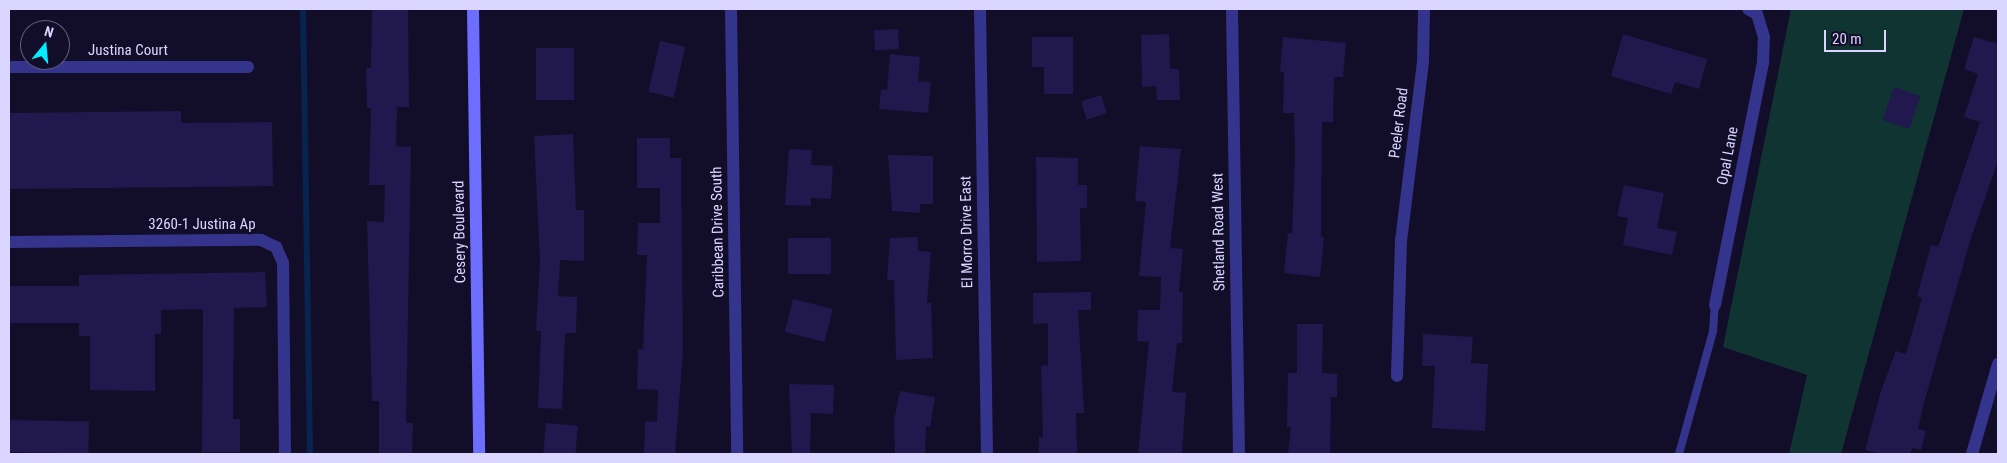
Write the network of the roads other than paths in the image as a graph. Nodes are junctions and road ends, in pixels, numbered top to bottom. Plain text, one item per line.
1 (473, 9) edge
2 (731, 9) edge
3 (980, 9) edge
4 (1232, 9) edge
5 (1424, 9) edge
6 (1753, 12) edge
7 (9, 67) edge
8 (248, 67) dead end
9 (9, 242) edge
10 (1715, 305) joint
11 (1998, 364) edge
12 (1397, 376) dead end
13 (285, 454) edge
14 (479, 454) edge
15 (737, 454) edge
16 (987, 454) edge
17 (1239, 454) edge
18 (1679, 454) edge
19 (1972, 454) edge

1 - 14 main road, Cesery Boulevard
2 - 15 street, Caribbean Drive South
3 - 16 street, El Morro Drive East
4 - 17 street, Shetland Road West
5 - 12 street, Peeler Road
6 - 10 street, Opal Lane
7 - 8 street, Justina Court
9 - 13 street, 3260-1 Justina Ap
10 - 18 lane
11 - 19 street

